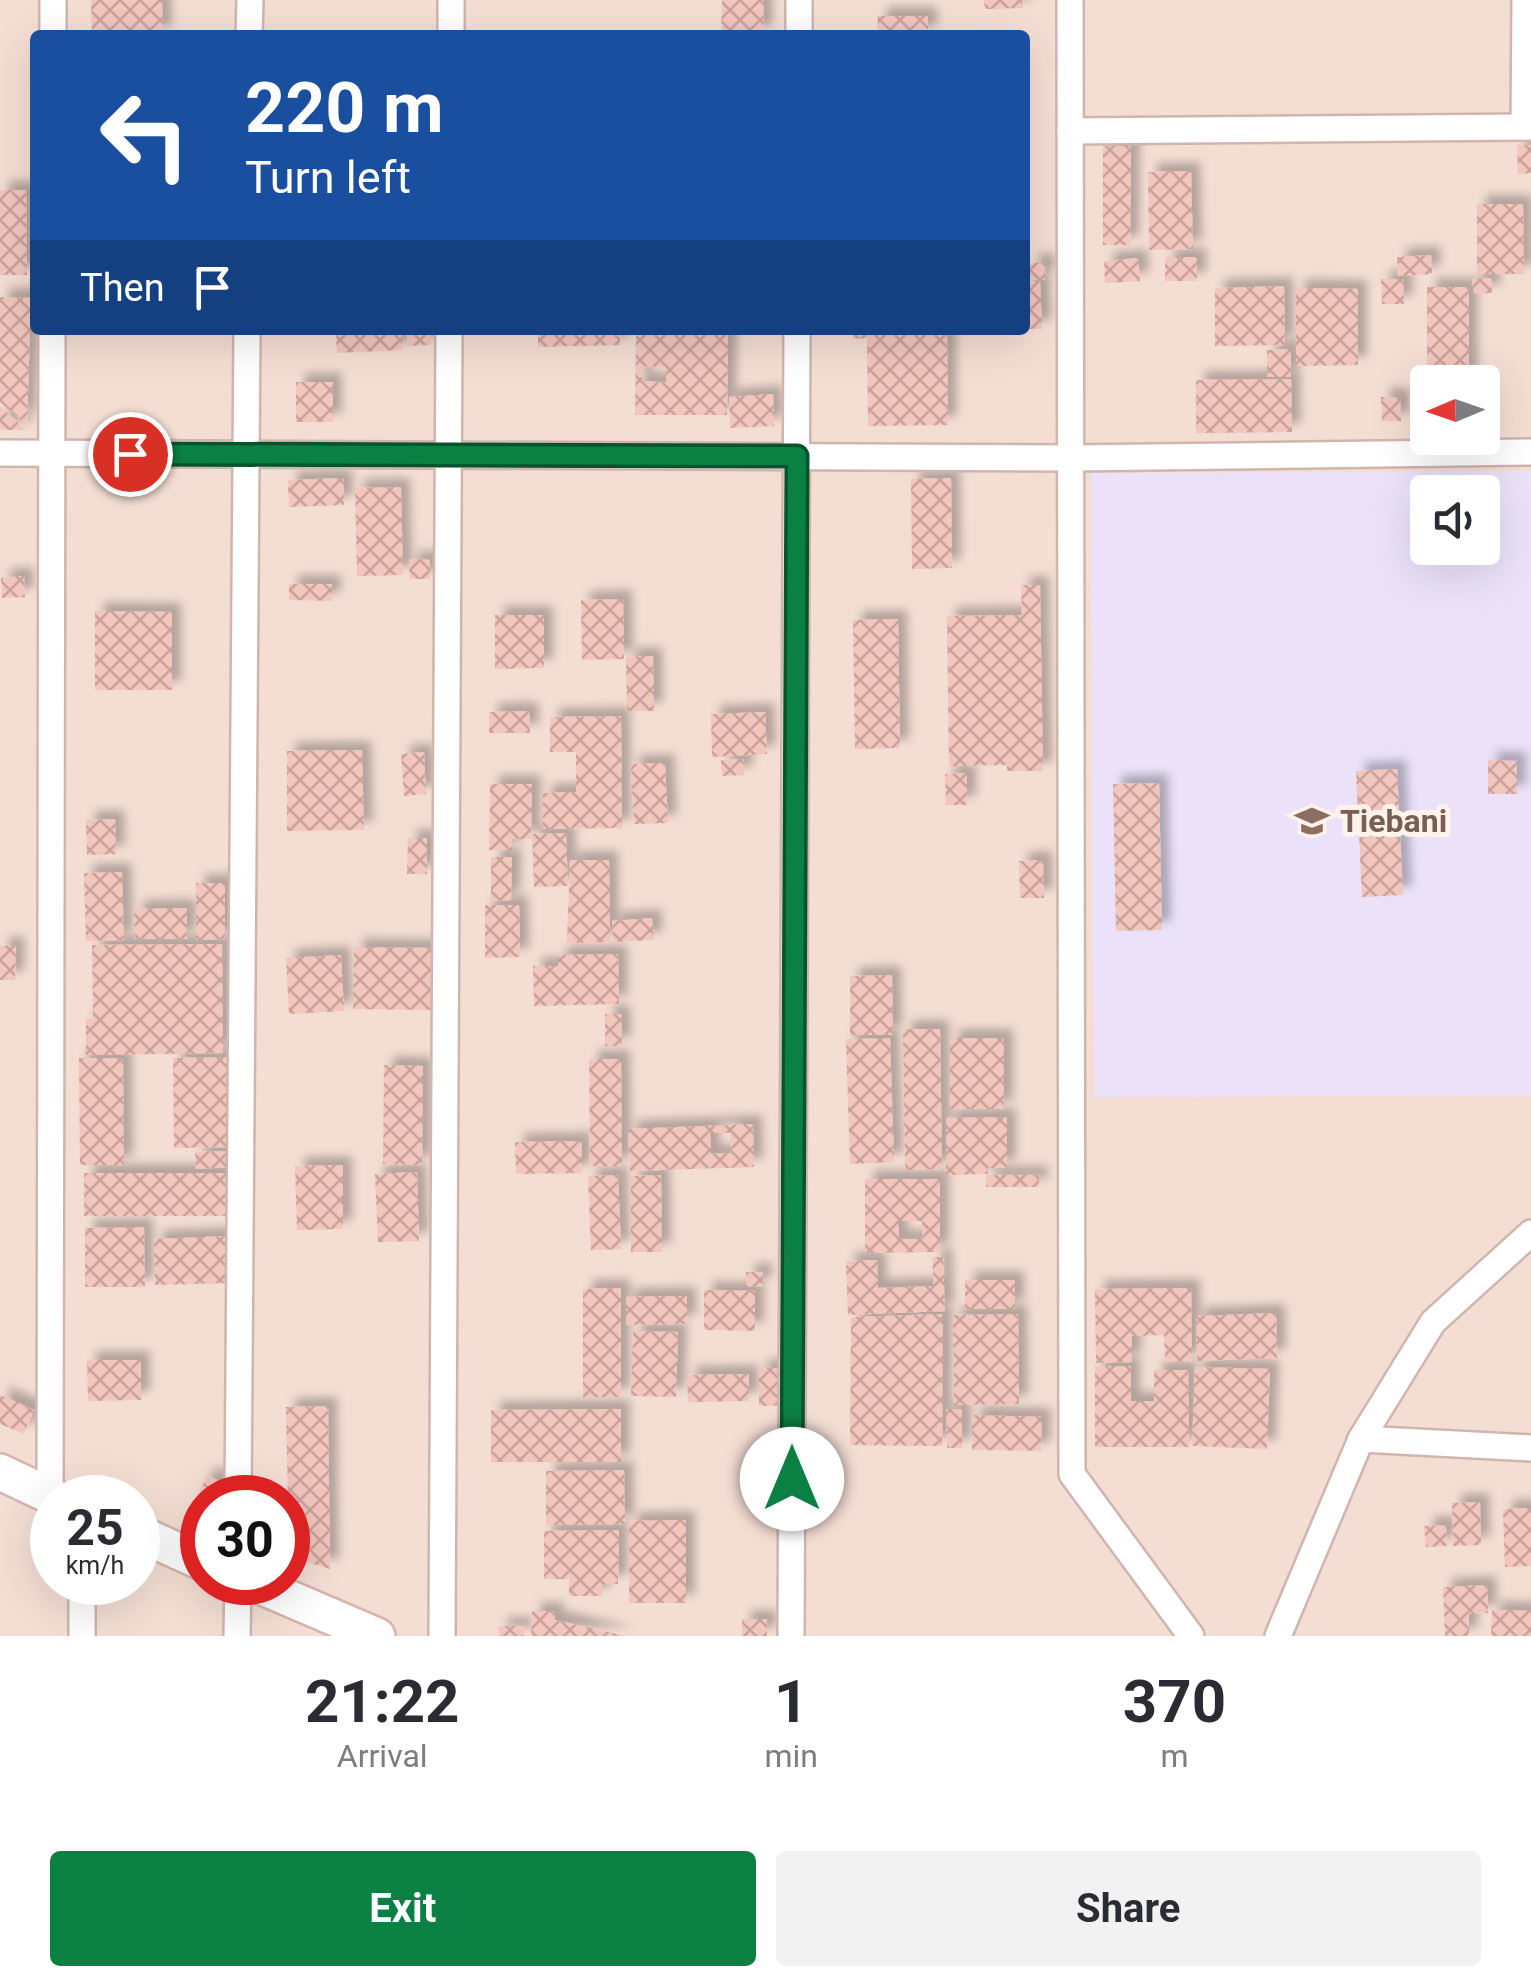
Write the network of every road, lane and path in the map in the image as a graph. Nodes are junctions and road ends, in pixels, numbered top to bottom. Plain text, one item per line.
1 (53, 0) edge
2 (250, 0) edge
3 (451, 0) edge
4 (799, 0) edge
5 (1070, 0) edge
6 (1525, 0) edge
7 (53, 30) edge
8 (250, 30) edge
9 (451, 30) edge
10 (799, 30) edge
11 (1528, 127) edge
12 (1070, 130) junction
13 (52, 335) edge
14 (247, 335) edge
15 (449, 335) edge
16 (798, 335) edge
17 (1531, 452) edge
18 (0, 453) edge
19 (52, 453) junction
20 (246, 454) junction
21 (449, 455) junction
22 (797, 456) junction
23 (1071, 458) junction
24 (1531, 1233) edge
25 (1361, 1438) junction
26 (1531, 1448) edge
27 (0, 1472) edge
28 (52, 1475) edge
29 (238, 1475) edge
30 (30, 1486) edge
31 (82, 1605) edge
32 (238, 1605) edge
33 (304, 1605) edge
34 (82, 1636) edge
35 (237, 1636) edge
36 (377, 1636) edge
37 (442, 1636) edge
38 (791, 1636) edge
39 (1192, 1636) edge
40 (1278, 1636) edge

1 - 7 street
2 - 8 street
3 - 9 street
4 - 10 street
5 - 12 street
6 - 11 street
11 - 12 street
12 - 23 street
13 - 19 street
14 - 20 street
15 - 21 street
16 - 22 street
17 - 23 street
18 - 19 street
19 - 20 street
19 - 28 street
20 - 21 street
20 - 29 street
21 - 22 street
21 - 37 street
22 - 23 street
22 - 38 street
23 - 39 street
24 - 25 street
25 - 26 street
25 - 40 street
27 - 30 main road
31 - 34 street
32 - 35 street
33 - 36 main road

